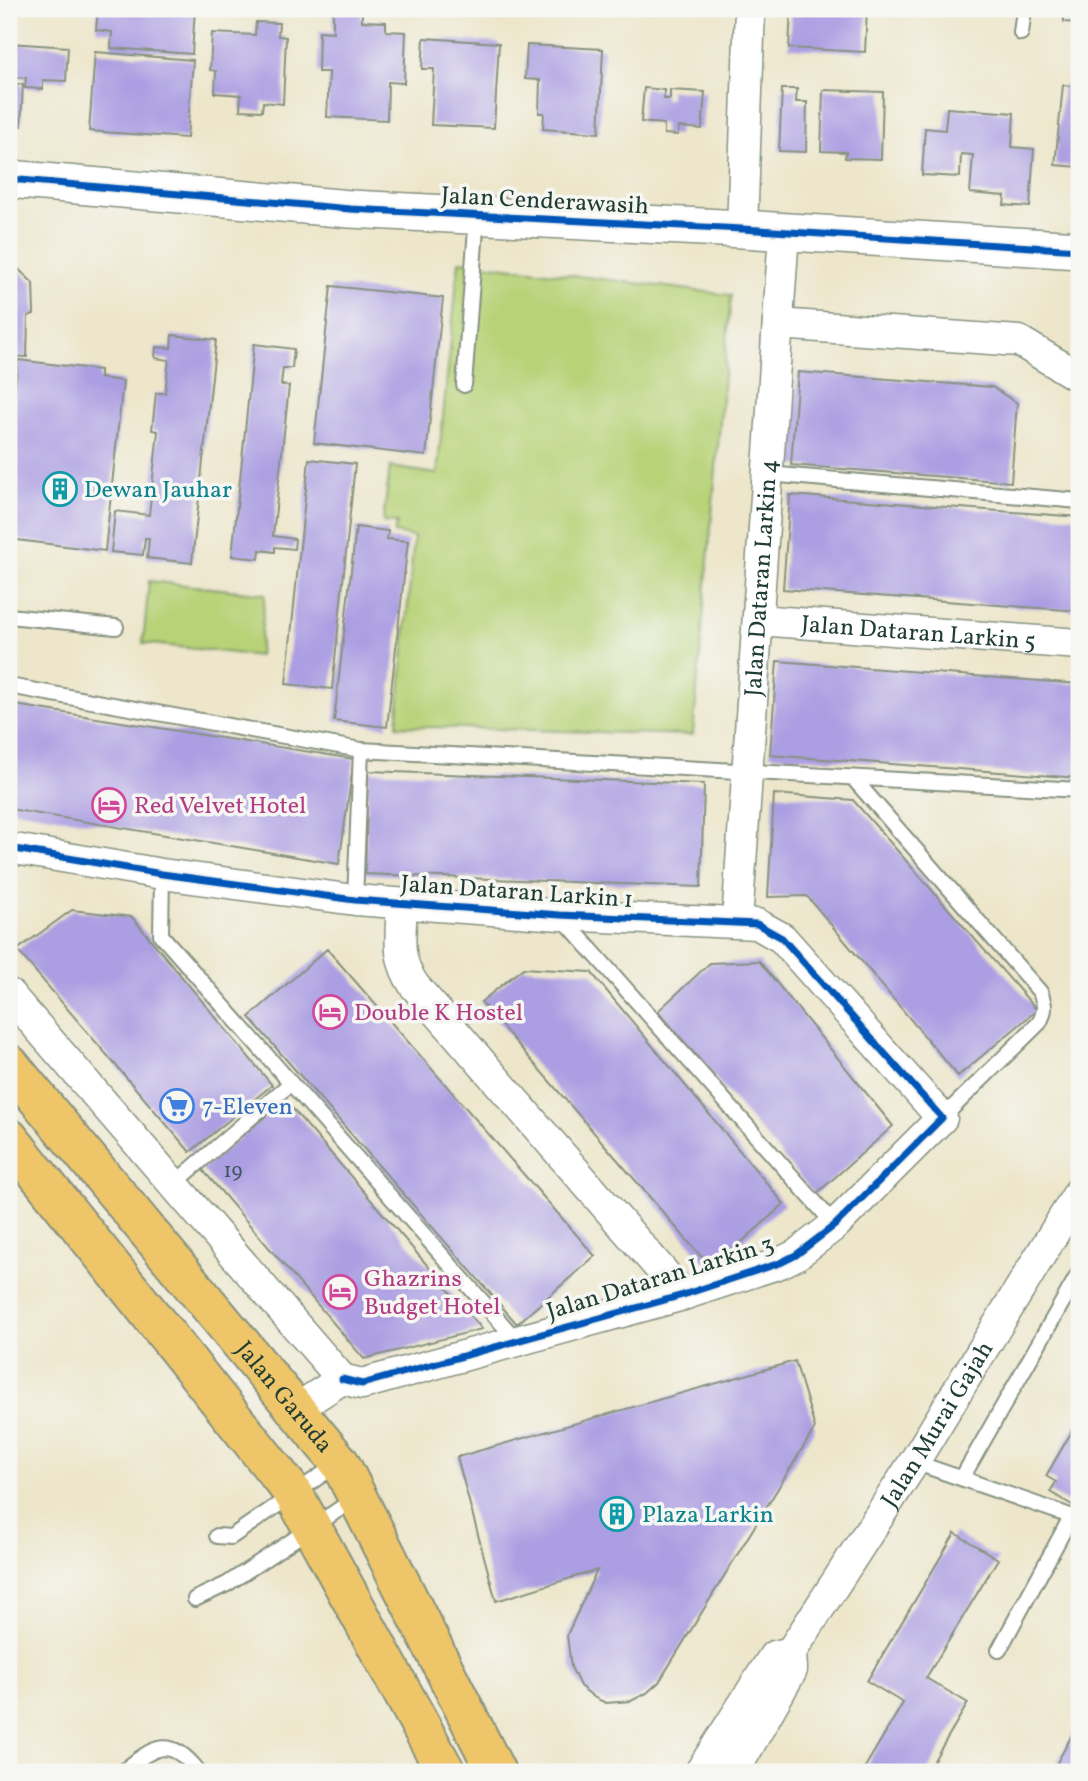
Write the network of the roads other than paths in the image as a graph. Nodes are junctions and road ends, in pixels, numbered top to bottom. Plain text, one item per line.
1 (750, 9) edge
2 (1024, 9) edge
3 (1021, 33) dead end
4 (9, 179) edge
5 (477, 216) junction
6 (742, 229) junction
7 (784, 233) junction
8 (1079, 250) edge
9 (778, 324) junction
10 (1079, 377) edge
11 (464, 385) dead end
12 (768, 474) junction
13 (1079, 501) edge
14 (9, 616) edge
15 (758, 620) junction
16 (116, 627) dead end
17 (1079, 644) edge
18 (9, 686) edge
19 (361, 750) junction
20 (747, 773) junction
21 (853, 778) junction
22 (1079, 790) edge
23 (9, 848) edge
24 (162, 874) junction
25 (355, 900) junction
26 (402, 904) junction
27 (560, 915) junction
28 (737, 922) junction
29 (9, 994) edge
30 (9, 1064) edge
31 (291, 1083) junction
32 (942, 1118) junction
33 (9, 1138) edge
34 (174, 1184) junction
35 (1079, 1192) edge
36 (835, 1224) junction
37 (1079, 1273) edge
38 (683, 1295) junction
39 (517, 1341) junction
40 (342, 1379) junction
41 (296, 1409) junction
42 (915, 1462) junction
43 (340, 1463) junction
44 (961, 1478) junction
45 (293, 1493) junction
46 (357, 1497) junction
47 (1075, 1518) edge
48 (312, 1527) junction
49 (217, 1536) dead end
50 (195, 1599) dead end
51 (999, 1650) dead end
52 (792, 1652) junction
53 (122, 1772) edge
54 (199, 1772) edge
55 (446, 1772) edge
56 (496, 1772) edge
57 (700, 1772) edge
58 (734, 1772) edge

1 - 6 street
2 - 3 lane
4 - 5 street, Jalan Cenderawasih
5 - 6 street, Jalan Cenderawasih
5 - 11 lane
6 - 7 street, Jalan Cenderawasih
7 - 8 street, Jalan Cenderawasih
7 - 9 street, Jalan Dataran Larkin 4
9 - 10 street
9 - 12 street, Jalan Dataran Larkin 4
12 - 13 lane
12 - 15 street, Jalan Dataran Larkin 4
14 - 16 lane
15 - 17 street, Jalan Dataran Larkin 5
15 - 20 street, Jalan Dataran Larkin 4
18 - 19 lane
19 - 20 lane
19 - 25 lane
20 - 21 lane
20 - 28 street, Jalan Dataran Larkin 4
21 - 22 lane
21 - 32 lane
23 - 24 street, Jalan Dataran Larkin 1
24 - 25 street, Jalan Dataran Larkin 1
24 - 31 lane
25 - 26 street, Jalan Dataran Larkin 1
26 - 27 street, Jalan Dataran Larkin 1
26 - 38 street
27 - 28 street, Jalan Dataran Larkin 1
27 - 36 lane
28 - 32 street, Jalan Dataran Larkin 1
29 - 34 street
30 - 41 main road, Jalan Garuda
31 - 34 lane
31 - 39 lane
32 - 36 street, Jalan Dataran Larkin 3
33 - 45 main road
34 - 40 street
35 - 42 street, Jalan Murai Gajah
36 - 38 street, Jalan Dataran Larkin 3
37 - 44 lane
38 - 39 street, Jalan Dataran Larkin 3
39 - 40 street, Jalan Dataran Larkin 3
40 - 41 street
41 - 43 main road, Jalan Garuda
42 - 44 lane
42 - 52 street, Jalan Murai Gajah
43 - 45 lane
43 - 46 main road, Jalan Garuda
44 - 47 lane
45 - 48 main road
45 - 49 lane
46 - 48 lane
46 - 56 main road, Jalan Garuda
47 - 51 lane
48 - 50 lane
48 - 55 main road
52 - 57 street, Jalan Murai Gajah
52 - 58 street, Jalan Murai Gajah
53 - 54 lane

